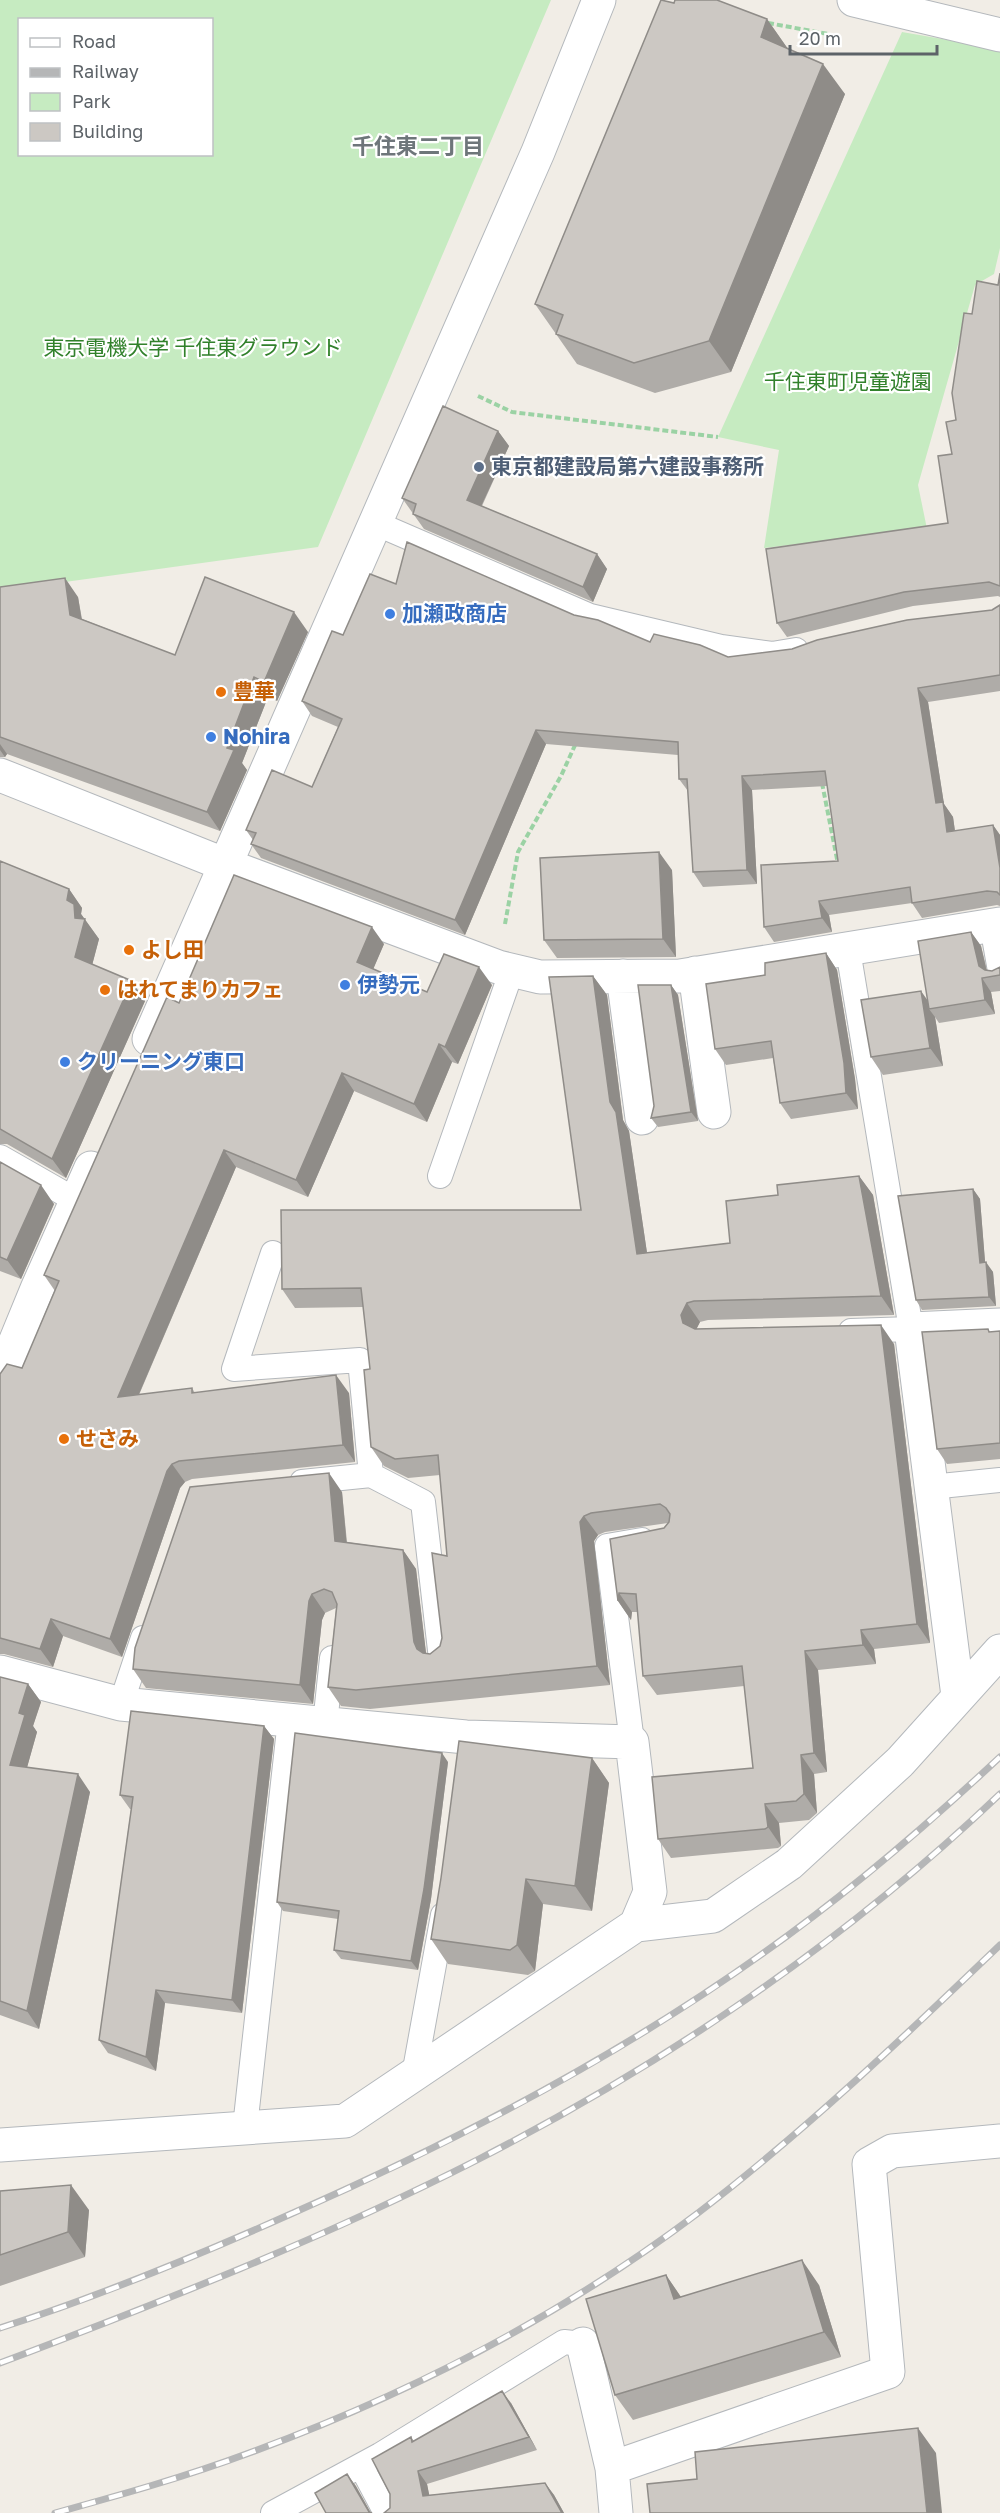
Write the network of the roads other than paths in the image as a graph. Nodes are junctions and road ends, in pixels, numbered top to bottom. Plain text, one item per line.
1 (599, 0) edge
2 (854, 0) edge
3 (1000, 35) edge
4 (375, 524) junction
5 (816, 644) edge
6 (0, 774) edge
7 (226, 865) junction
8 (996, 925) edge
9 (848, 950) junction
10 (505, 969) junction
11 (1000, 971) edge
12 (695, 973) junction
13 (622, 976) junction
14 (135, 1071) edge
15 (714, 1112) dead end
16 (642, 1118) dead end
17 (106, 1136) edge
18 (0, 1157) edge
19 (440, 1176) dead end
20 (77, 1201) junction
21 (273, 1253) dead end
22 (1000, 1325) edge
23 (911, 1329) junction
24 (828, 1331) edge
25 (0, 1378) edge
26 (371, 1475) junction
27 (1000, 1480) edge
28 (276, 1485) edge
29 (931, 1487) junction
30 (669, 1536) edge
31 (151, 1615) edge
32 (334, 1634) edge
33 (1000, 1651) edge
34 (441, 1659) edge
35 (0, 1672) edge
36 (958, 1696) junction
37 (121, 1704) junction
38 (290, 1720) junction
39 (325, 1724) junction
40 (632, 1742) junction
41 (447, 1890) edge
42 (636, 1925) junction
43 (414, 2075) junction
44 (245, 2127) junction
45 (1000, 2141) edge
46 (0, 2145) edge
47 (583, 2344) joint
48 (361, 2466) junction
49 (612, 2468) junction
50 (273, 2513) edge
51 (386, 2513) edge
52 (616, 2513) edge

1 - 4 street
2 - 3 street
4 - 5 lane
4 - 7 street
6 - 7 street
7 - 10 street
7 - 14 street
8 - 9 street
8 - 11 lane
9 - 12 street
9 - 23 lane
10 - 13 street
10 - 19 lane
12 - 13 street
12 - 15 street
13 - 16 street
17 - 20 street
18 - 20 lane
20 - 25 street
21 - 26 lane
22 - 23 street
23 - 24 lane
23 - 29 street
26 - 28 lane
26 - 34 lane
27 - 29 lane
29 - 36 street
30 - 40 lane
31 - 37 lane
32 - 39 lane
33 - 36 street
35 - 37 street
36 - 42 street
37 - 38 street
38 - 39 street
38 - 44 lane
39 - 40 street
40 - 42 street
41 - 43 lane
42 - 43 street
43 - 44 street
44 - 46 street
45 - 49 street
47 - 48 lane
47 - 49 street
48 - 50 lane
48 - 51 lane
49 - 52 street

